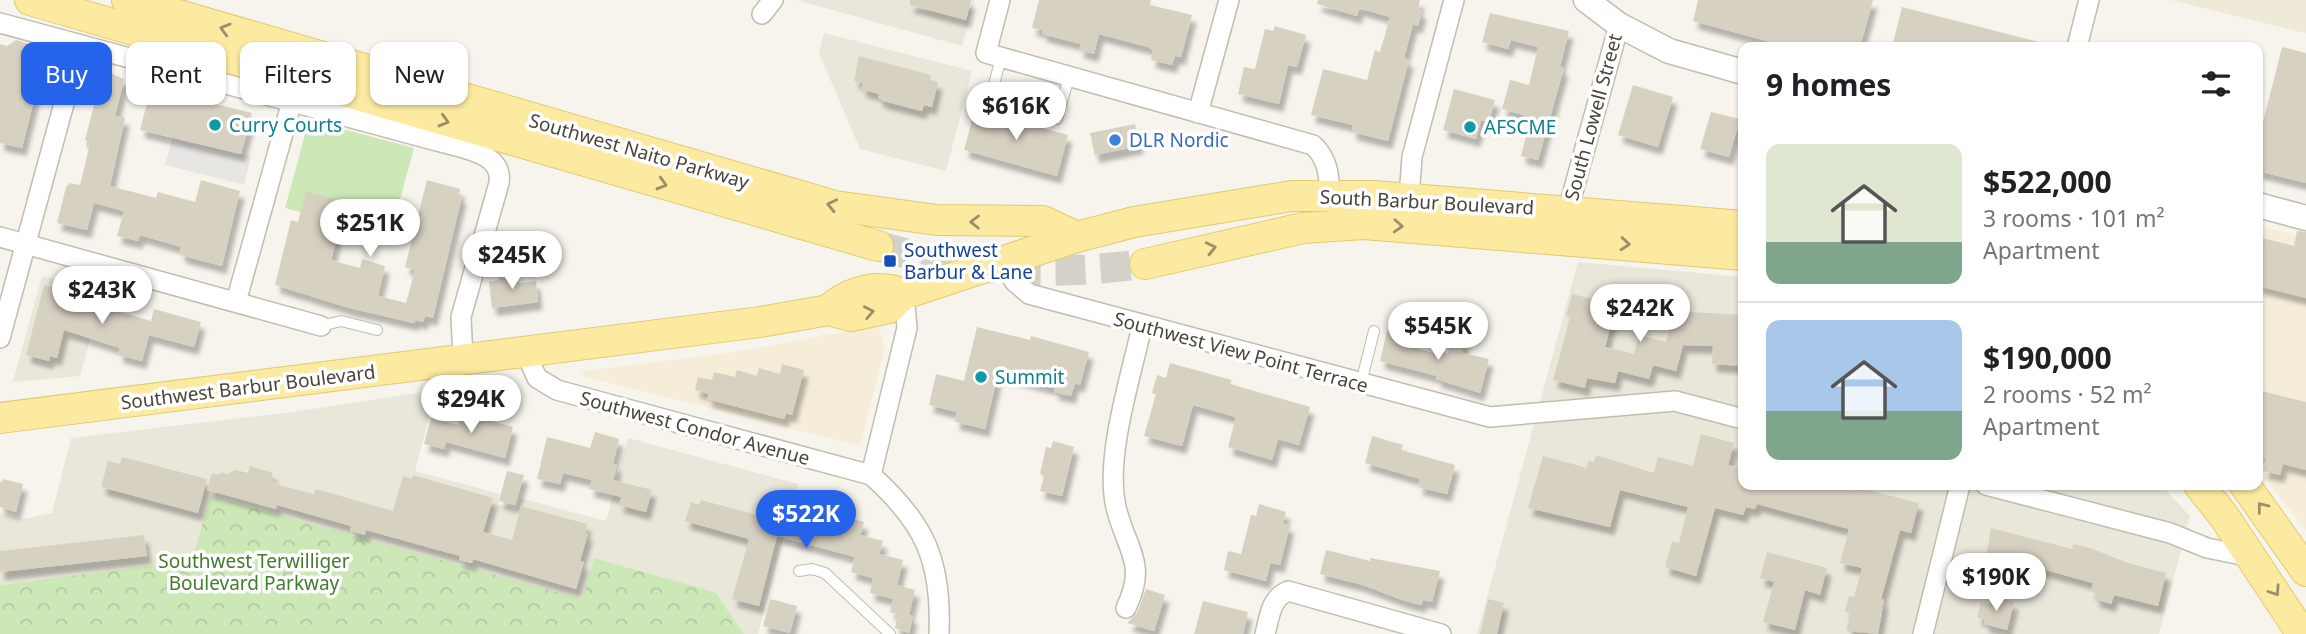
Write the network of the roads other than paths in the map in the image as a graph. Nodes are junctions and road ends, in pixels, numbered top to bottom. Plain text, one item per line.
1 (30, 0) edge
2 (127, 0) edge
3 (1000, 0) edge
4 (1229, 0) edge
5 (1454, 0) edge
6 (1586, 0) edge
7 (2089, 0) edge
8 (0, 23) edge
9 (1619, 24) junction
10 (69, 42) edge
11 (143, 42) edge
12 (2078, 42) edge
13 (993, 55) junction
14 (226, 70) edge
15 (1738, 71) edge
16 (1069, 77) junction
17 (63, 105) edge
18 (291, 105) edge
19 (306, 105) edge
20 (1198, 113) junction
21 (1330, 195) junction
22 (1409, 198) junction
23 (2263, 206) edge
24 (1568, 210) junction
25 (2306, 218) edge
26 (1738, 226) edge
27 (0, 237) edge
28 (1077, 237) junction
29 (25, 244) junction
30 (878, 246) tunnel mouth
31 (1738, 255) edge
32 (1004, 261) junction
33 (1145, 264) tunnel mouth
34 (954, 278) joint
35 (904, 294) junction
36 (236, 302) junction
37 (321, 326) joint
38 (1142, 326) junction
39 (377, 330) dead end
40 (1374, 331) dead end
41 (0, 338) edge
42 (525, 351) junction
43 (463, 358) junction
44 (1360, 384) junction
45 (0, 418) edge
46 (1738, 418) edge
47 (871, 475) junction
48 (1959, 490) edge
49 (2005, 490) edge
50 (2203, 490) edge
51 (2249, 490) edge
52 (2252, 557) junction
53 (799, 571) dead end
54 (2306, 571) edge
55 (1126, 608) dead end
56 (890, 634) edge
57 (939, 634) edge
58 (1265, 634) edge
59 (1441, 634) edge
60 (1923, 634) edge
61 (2302, 634) edge

1 - 11 main road, Southwest Naito Parkway
28 -> 2 main road, Southwest Naito Parkway
3 - 13 street
4 - 20 street
5 - 22 street
6 - 9 street
7 - 12 street
8 - 10 street
9 - 15 street
9 - 24 street, South Lowell Street
13 - 16 street
13 - 16 lane
14 -> 30 main road, Southwest Naito Parkway
16 - 20 street
17 - 29 street
18 - 36 street
19 - 43 street
20 - 21 street
21 - 22 main road, South Barbur Boulevard
21 - 28 main road, South Barbur Boulevard
22 - 24 main road, South Barbur Boulevard
23 - 25 street
24 - 26 main road, South Barbur Boulevard
27 - 29 street
28 - 32 main road, South Barbur Boulevard
29 - 36 street
29 - 41 street
33 -> 31 main road
32 - 34 main road, South Barbur Boulevard
32 - 38 street, Southwest View Point Terrace
34 - 35 main road, Southwest Barbur Boulevard
35 - 42 main road, Southwest Barbur Boulevard
35 - 47 street
36 - 37 street
37 - 39 lane
38 - 44 street, Southwest View Point Terrace
38 - 55 street
40 - 44 lane
42 - 43 main road, Southwest Barbur Boulevard
42 - 47 street, Southwest Condor Avenue
43 - 45 main road, Southwest Barbur Boulevard
44 - 46 street, Southwest View Point Terrace
47 - 57 street, Southwest Condor Avenue
48 - 60 street
49 - 52 street
50 - 52 main road
54 -> 51 main road
52 -> 61 main road
53 - 56 lane
58 - 59 street

